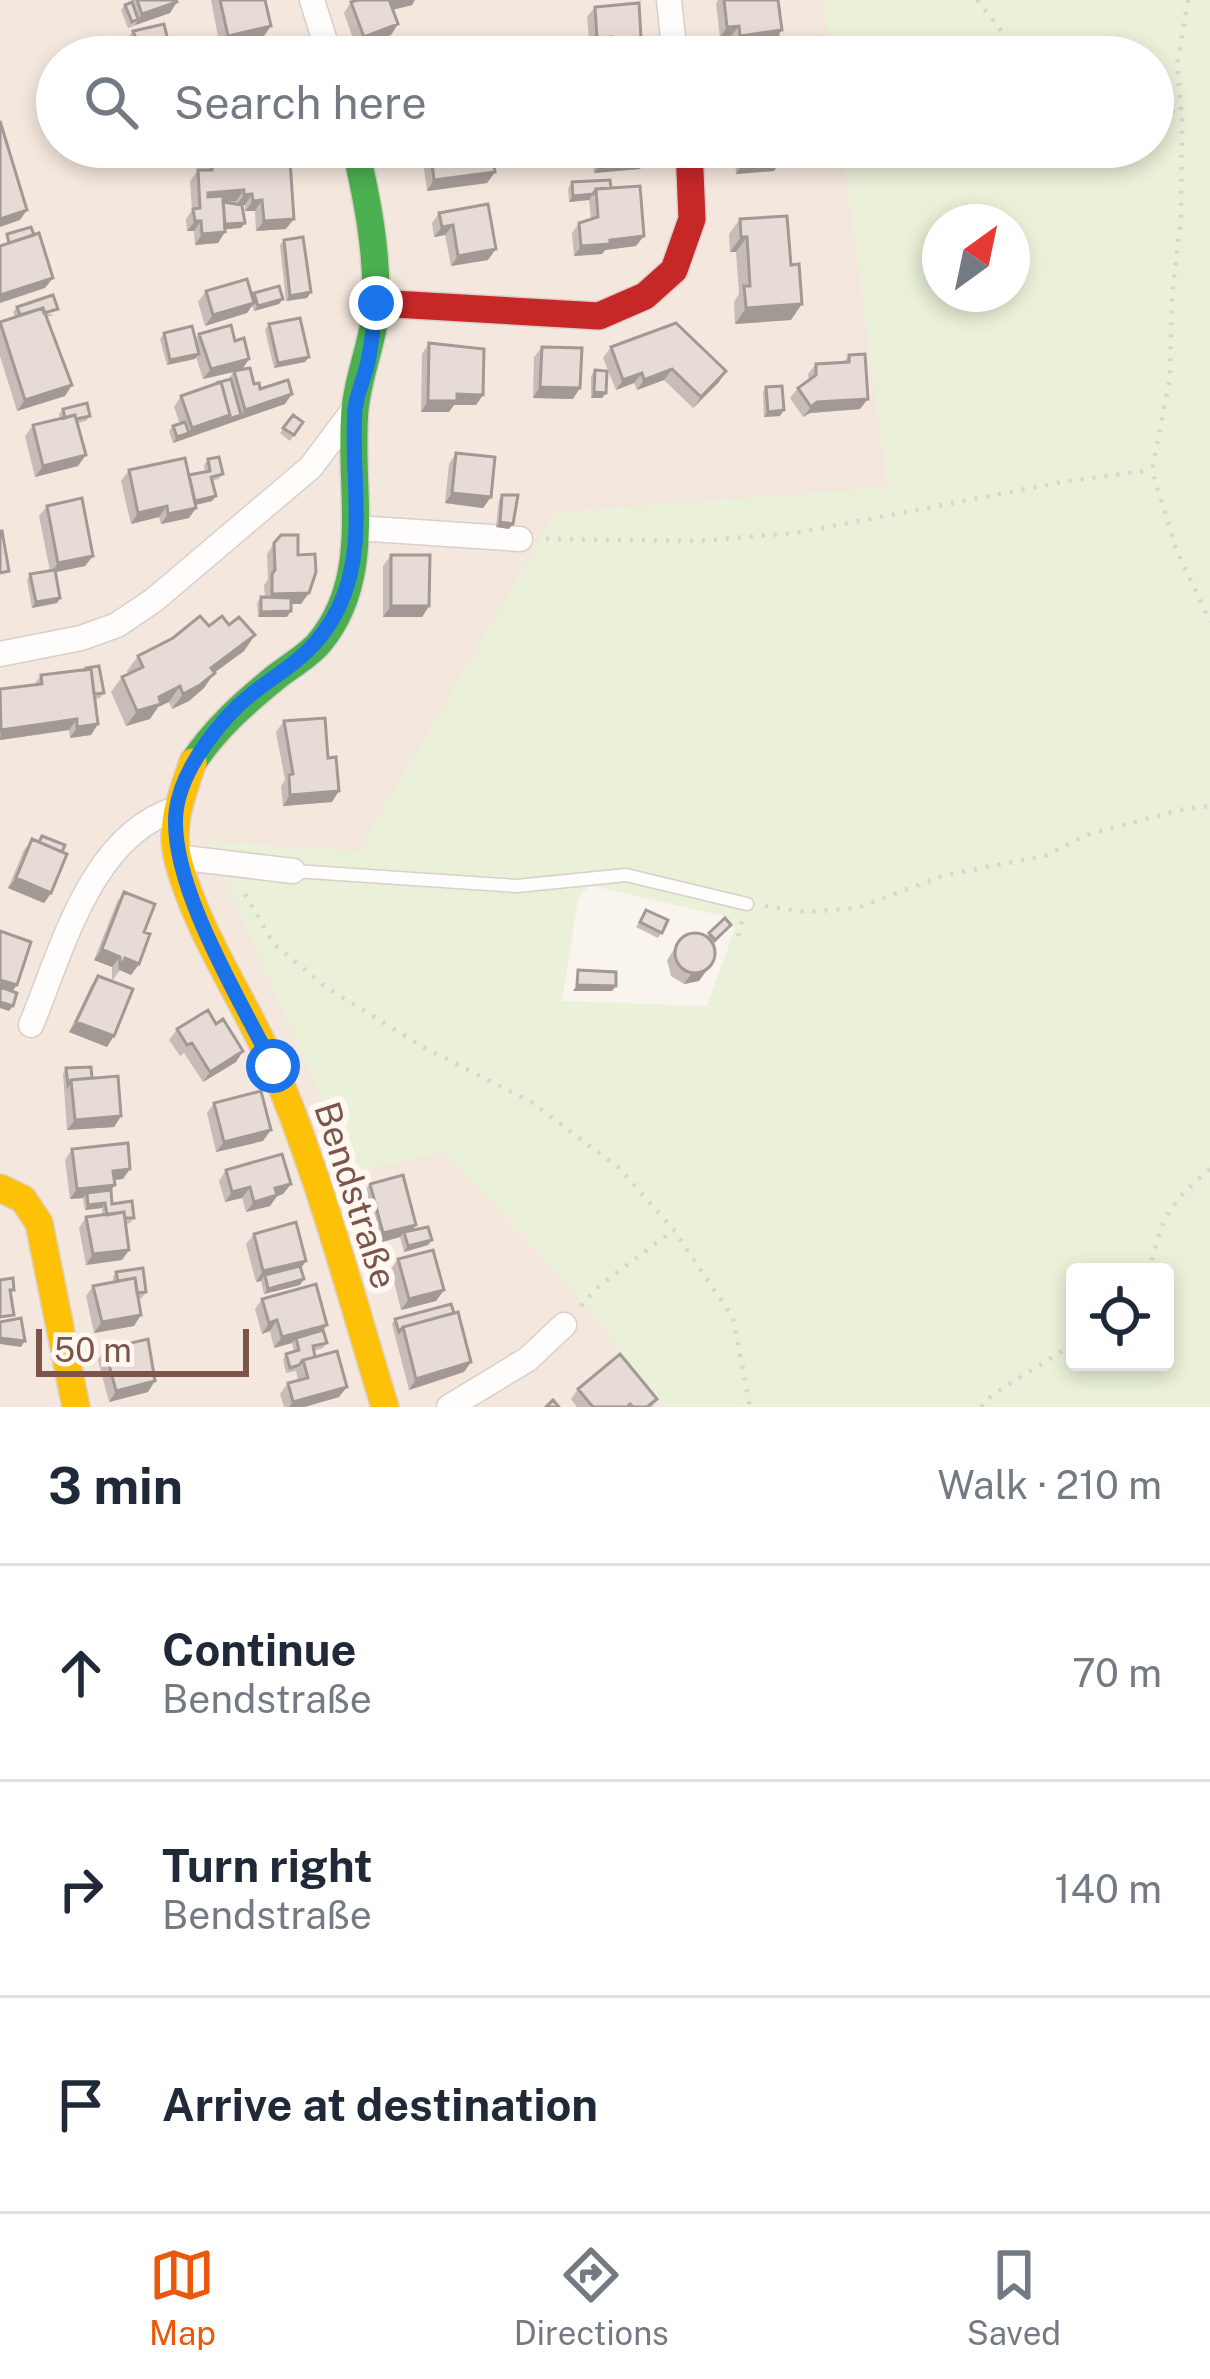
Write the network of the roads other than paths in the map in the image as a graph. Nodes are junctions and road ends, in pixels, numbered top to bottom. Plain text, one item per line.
1 (312, 0) edge
2 (669, 0) edge
3 (323, 36) edge
4 (673, 36) edge
5 (360, 168) edge
6 (690, 168) edge
7 (376, 303) junction
8 (355, 408) junction
9 (357, 528) junction
10 (520, 538) road end
11 (0, 654) edge
12 (176, 808) junction
13 (177, 857) junction
14 (293, 871) joint
15 (747, 904) road end
16 (31, 1024) dead end
17 (0, 1188) edge
18 (563, 1325) dead end
19 (76, 1407) edge
20 (385, 1407) edge
21 (449, 1407) edge

1 - 3 street
2 - 4 street
5 - 7 street, Bendstraße
6 - 7 street
7 - 8 street, Bendstraße
8 - 9 street, Bendstraße
8 - 11 street
9 - 10 street
9 - 12 street, Bendstraße
12 - 13 street, Bendstraße
12 - 16 street
13 - 14 street
13 - 20 street, Bendstraße
14 - 15 lane
17 - 19 street
18 - 21 street

